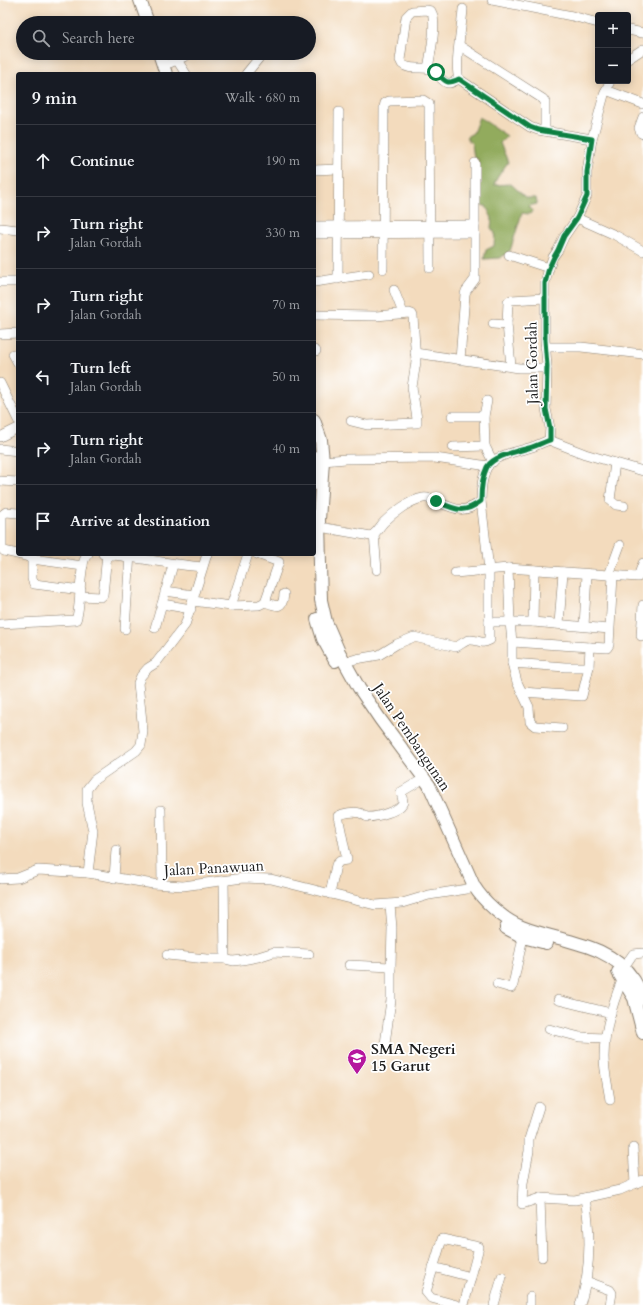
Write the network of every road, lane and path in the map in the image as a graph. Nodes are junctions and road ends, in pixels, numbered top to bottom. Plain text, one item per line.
1 (140, 0) edge
2 (148, 0) edge
3 (492, 0) edge
4 (525, 3) edge
5 (463, 9) dead end
6 (146, 16) edge
7 (154, 16) edge
8 (595, 22) edge
9 (631, 31) edge
10 (643, 34) edge
11 (460, 46) junction
12 (643, 49) edge
13 (631, 57) edge
14 (179, 60) edge
15 (257, 60) edge
16 (170, 65) edge
17 (428, 69) junction
18 (182, 72) edge
19 (248, 72) edge
20 (459, 79) junction
21 (609, 84) edge
22 (606, 90) junction
23 (643, 104) edge
24 (339, 112) dead end
25 (643, 117) edge
26 (545, 131) junction
27 (643, 134) edge
28 (592, 139) junction
29 (475, 163) dead end
30 (338, 168) junction
31 (316, 170) edge
32 (577, 218) junction
33 (316, 226) edge
34 (0, 228) edge
35 (475, 229) junction
36 (16, 230) edge
37 (383, 230) junction
38 (430, 230) junction
39 (337, 231) junction
40 (316, 234) edge
41 (643, 251) edge
42 (509, 256) dead end
43 (430, 268) dead end
44 (549, 268) junction
45 (383, 269) dead end
46 (369, 274) dead end
47 (338, 279) junction
48 (0, 282) edge
49 (16, 282) edge
50 (316, 282) edge
51 (394, 290) dead end
52 (545, 298) junction
53 (403, 313) junction
54 (316, 315) edge
55 (493, 324) dead end
56 (507, 324) junction
57 (0, 334) edge
58 (16, 334) edge
59 (545, 347) junction
60 (415, 353) junction
61 (13, 354) dead end
62 (643, 354) edge
63 (16, 359) edge
64 (460, 360) junction
65 (511, 366) junction
66 (547, 368) junction
67 (2, 380) edge
68 (487, 402) dead end
69 (16, 415) edge
70 (452, 416) dead end
71 (484, 416) junction
72 (351, 421) dead end
73 (316, 427) edge
74 (16, 429) edge
75 (0, 437) edge
76 (550, 440) junction
77 (484, 446) junction
78 (453, 447) dead end
79 (0, 449) edge
80 (16, 451) edge
81 (316, 461) edge
82 (615, 463) junction
83 (490, 464) junction
84 (643, 471) edge
85 (0, 481) edge
86 (16, 482) edge
87 (317, 486) edge
88 (481, 501) junction
89 (624, 506) dead end
90 (16, 513) edge
91 (317, 523) edge
92 (374, 534) junction
93 (620, 545) dead end
94 (16, 554) edge
95 (26, 556) edge
96 (85, 556) edge
97 (113, 556) edge
98 (130, 556) edge
99 (206, 556) edge
100 (247, 556) edge
101 (262, 556) edge
102 (313, 556) edge
103 (32, 559) junction
104 (643, 563) edge
105 (172, 565) junction
106 (83, 566) junction
107 (202, 566) junction
108 (508, 568) junction
109 (377, 570) dead end
110 (489, 570) junction
111 (534, 570) junction
112 (563, 572) junction
113 (455, 573) dead end
114 (586, 574) junction
115 (611, 575) junction
116 (641, 578) edge
117 (165, 591) junction
118 (80, 593) junction
119 (284, 594) dead end
120 (193, 602) junction
121 (264, 602) junction
122 (162, 604) junction
123 (643, 605) edge
124 (231, 606) junction
125 (489, 622) junction
126 (510, 622) junction
127 (533, 622) junction
128 (0, 624) edge
129 (559, 624) junction
130 (584, 626) junction
131 (155, 628) dead end
132 (125, 629) dead end
133 (609, 629) junction
134 (642, 636) dead end
135 (512, 642) junction
136 (590, 647) junction
137 (335, 652) junction
138 (512, 662) junction
139 (346, 664) junction
140 (589, 667) junction
141 (522, 692) junction
142 (562, 728) dead end
143 (383, 730) junction
144 (418, 782) junction
145 (161, 810) dead end
146 (116, 850) dead end
147 (88, 873) junction
148 (114, 878) junction
149 (0, 879) edge
150 (224, 881) junction
151 (162, 884) junction
152 (470, 887) junction
153 (330, 894) junction
154 (390, 905) junction
155 (523, 937) junction
156 (643, 953) edge
157 (309, 954) dead end
158 (167, 955) dead end
159 (225, 959) junction
160 (349, 965) dead end
161 (392, 967) junction
162 (623, 973) junction
163 (497, 984) dead end
164 (643, 999) edge
165 (558, 1000) dead end
166 (611, 1014) junction
167 (549, 1029) dead end
168 (643, 1033) edge
169 (605, 1038) junction
170 (384, 1051) dead end
171 (610, 1100) dead end
172 (539, 1107) dead end
173 (633, 1148) dead end
174 (639, 1182) edge
175 (540, 1198) junction
176 (586, 1198) junction
177 (542, 1257) dead end
178 (433, 1267) junction
179 (471, 1277) junction
180 (502, 1277) dead end
181 (586, 1281) junction
182 (457, 1305) edge
183 (464, 1305) edge
184 (494, 1305) edge
185 (580, 1305) edge
186 (610, 1305) edge

1 - 6 main road
2 - 7 main road
3 - 4 street
4 - 8 street
5 - 11 street
9 - 10 street
11 - 20 street
11 - 26 street
12 - 13 street
14 - 16 street
15 - 19 street
16 - 18 street
17 - 17 street
17 - 20 street
20 - 26 street
21 - 22 street, Jalan Gordah
22 - 23 street
22 - 28 street, Jalan Gordah
24 - 30 street
25 - 27 street
26 - 28 street
28 - 32 street, Jalan Gordah
29 - 35 street
30 - 31 street
30 - 39 street
32 - 41 street
32 - 44 street, Jalan Gordah
33 - 39 street
34 - 36 street
35 - 38 street
35 - 64 street
37 - 38 street
37 - 38 street
37 - 39 street
37 - 45 street
38 - 43 street
39 - 40 street
39 - 47 street
42 - 44 street
44 - 52 street, Jalan Gordah
46 - 47 street
47 - 50 street
48 - 49 street
51 - 53 street
52 - 56 street
52 - 59 street, Jalan Gordah
53 - 54 street
53 - 60 street
55 - 56 street
56 - 65 street
57 - 58 street
59 - 62 street
59 - 66 street, Jalan Gordah
60 - 64 street
60 - 72 street
61 - 63 street
64 - 65 street
65 - 66 street
66 - 76 street, Jalan Gordah
67 - 69 street
68 - 71 street
70 - 71 street
71 - 77 street
73 - 81 main road, Jalan Pembangunan
74 - 75 street
76 - 82 street
76 - 83 street
77 - 78 street
77 - 83 street
79 - 80 street
81 - 83 street
81 - 87 main road, Jalan Pembangunan
82 - 84 street
82 - 89 street
83 - 88 street
85 - 86 street
87 - 91 main road, Jalan Pembangunan
88 - 92 street
88 - 110 street
90 - 94 street
91 - 92 street
91 - 137 main road, Jalan Pembangunan
92 - 109 street
93 - 115 street
95 - 103 street
96 - 106 street
97 - 118 street
98 - 105 street
98 - 132 street
99 - 107 street
100 - 124 street
101 - 121 street
102 - 137 main road, Jalan Pembangunan
103 - 106 street
103 - 118 street
104 - 116 street
105 - 107 street
105 - 117 street
106 - 118 street
107 - 120 street
108 - 110 street
108 - 111 street
108 - 126 street
110 - 113 street
110 - 125 street
111 - 112 street
111 - 127 street
112 - 114 street
112 - 129 street
114 - 115 street
114 - 130 street
115 - 116 street
115 - 133 street
117 - 120 street
117 - 122 street
118 - 128 street
119 - 121 street
120 - 122 street
120 - 124 street
120 - 147 street
121 - 124 street
122 - 131 street
123 - 134 street
125 - 126 street
125 - 139 street
126 - 127 street
126 - 135 street
127 - 129 street
129 - 130 street
130 - 133 street
133 - 136 street
135 - 136 street
135 - 138 street
136 - 140 street
137 - 139 main road, Jalan Pembangunan
137 - 143 main road, Jalan Pembangunan
138 - 140 street
138 - 141 street
139 - 143 main road, Jalan Pembangunan
140 - 141 street
141 - 142 street
143 - 144 main road, Jalan Pembangunan
143 - 152 main road, Jalan Pembangunan
144 - 152 main road, Jalan Pembangunan
144 - 153 street
145 - 151 street
146 - 148 street
147 - 148 street, Jalan Panawuan
147 - 149 street, Jalan Panawuan
148 - 151 street, Jalan Panawuan
150 - 151 street, Jalan Panawuan
150 - 153 street, Jalan Panawuan
150 - 159 street
152 - 154 street, Jalan Panawuan
152 - 155 main road, Jalan Pembangunan
152 - 162 main road, Jalan Pembangunan
153 - 154 street, Jalan Panawuan
154 - 161 street
155 - 162 main road, Jalan Pembangunan
155 - 163 street
156 - 162 street
157 - 159 street
158 - 159 street
160 - 161 street
161 - 170 street
162 - 164 main road, Jalan Pembangunan
162 - 166 street
162 - 168 main road, Jalan Pembangunan
165 - 166 street
166 - 169 street
167 - 169 street
169 - 171 street
172 - 175 street
173 - 174 street
174 - 176 street
175 - 176 street
175 - 177 street
176 - 181 street
178 - 179 street
178 - 179 street
178 - 182 street
179 - 183 street
180 - 184 street
181 - 185 street
181 - 186 street

